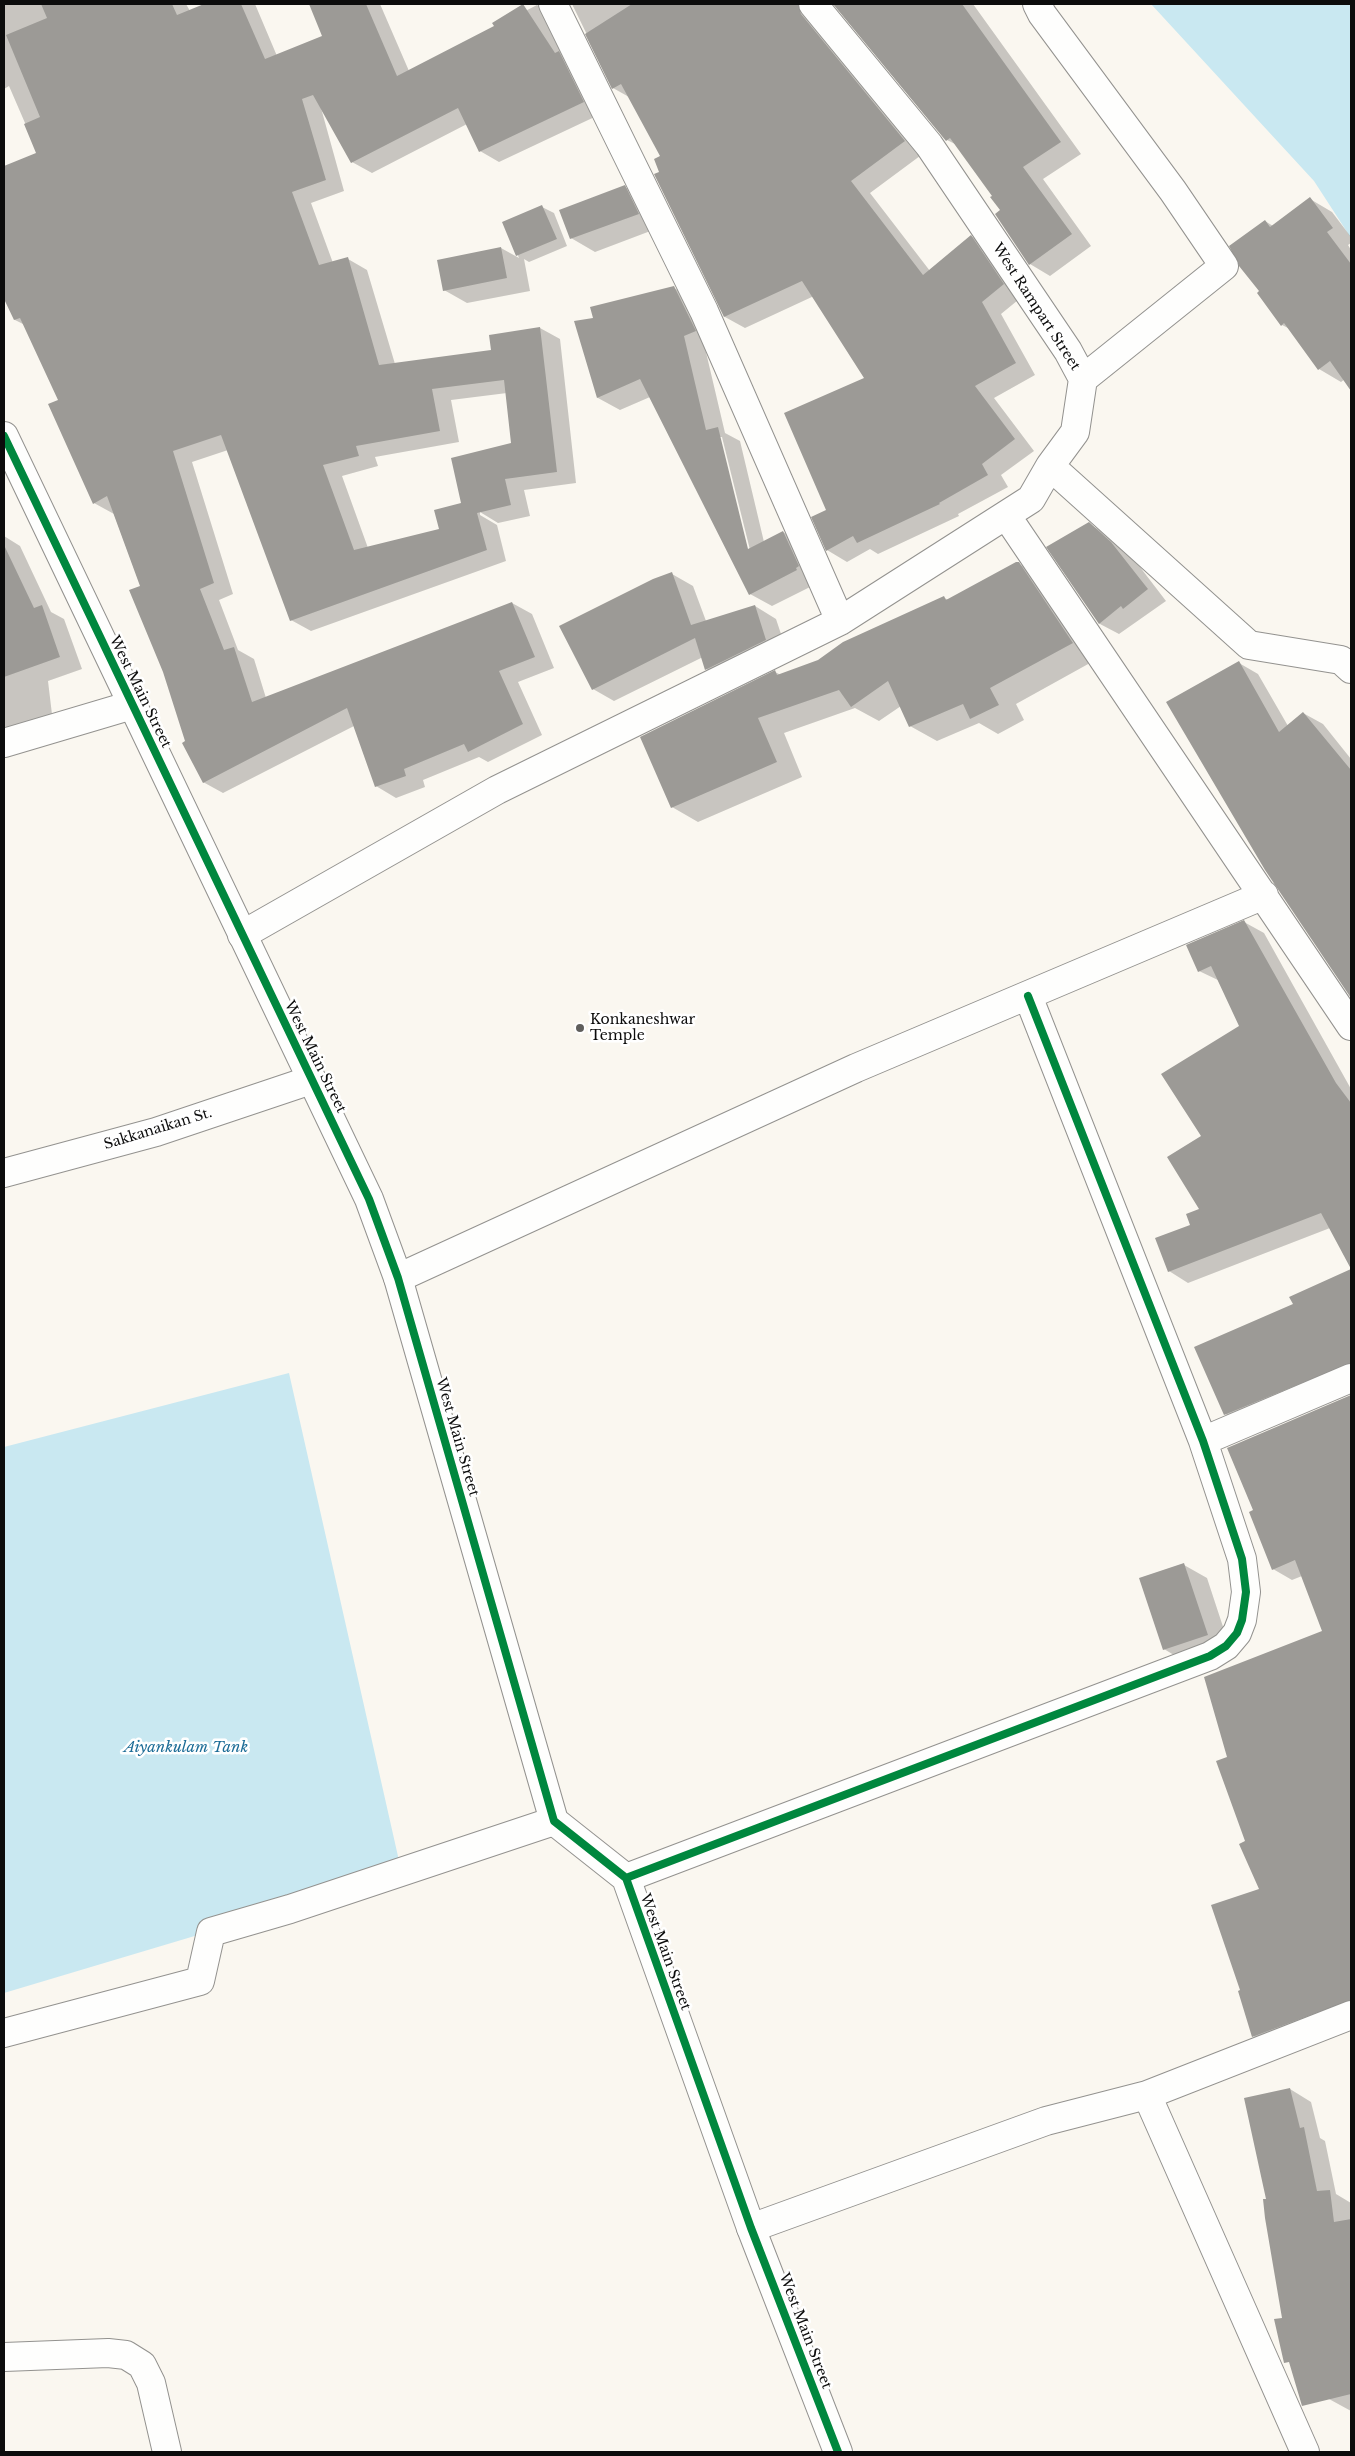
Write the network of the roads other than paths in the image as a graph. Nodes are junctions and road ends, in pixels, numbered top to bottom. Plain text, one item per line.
1 (553, 4) edge
2 (813, 4) edge
3 (1037, 4) edge
4 (1083, 379) junction
5 (4, 436) edge
6 (1050, 466) junction
7 (1006, 515) junction
8 (840, 621) junction
9 (1351, 669) edge
10 (132, 705) junction
11 (4, 743) edge
12 (1264, 895) junction
13 (242, 935) junction
14 (1028, 996) junction
15 (1351, 1026) edge
16 (311, 1080) junction
17 (4, 1173) edge
18 (398, 1278) junction
19 (1351, 1378) edge
20 (1202, 1441) junction
21 (554, 1821) junction
22 (626, 1878) junction
23 (1351, 2016) edge
24 (4, 2034) edge
25 (1147, 2095) junction
26 (751, 2228) junction
27 (4, 2358) edge
28 (167, 2452) edge
29 (838, 2452) edge
30 (1305, 2452) edge

1 - 8 street
2 - 4 street, West Rampart Street
3 - 4 street
4 - 6 street, West Rampart Street
5 - 10 street, West Main Street
6 - 7 street, West Rampart Street
6 - 9 street
7 - 8 street, West Rampart Street
7 - 12 street
8 - 13 street, West Rampart Street
10 - 11 street
10 - 13 street, West Main Street
12 - 14 street
12 - 15 street
13 - 16 street, West Main Street
14 - 18 street
14 - 20 street
16 - 17 street, Sakkanaikan St.
16 - 18 street, West Main Street
18 - 21 street, West Main Street
19 - 20 street
20 - 22 street
21 - 22 street
21 - 24 street
22 - 26 street, West Main Street
23 - 25 street
25 - 26 street
25 - 30 street
26 - 29 street, West Main Street
27 - 28 street

